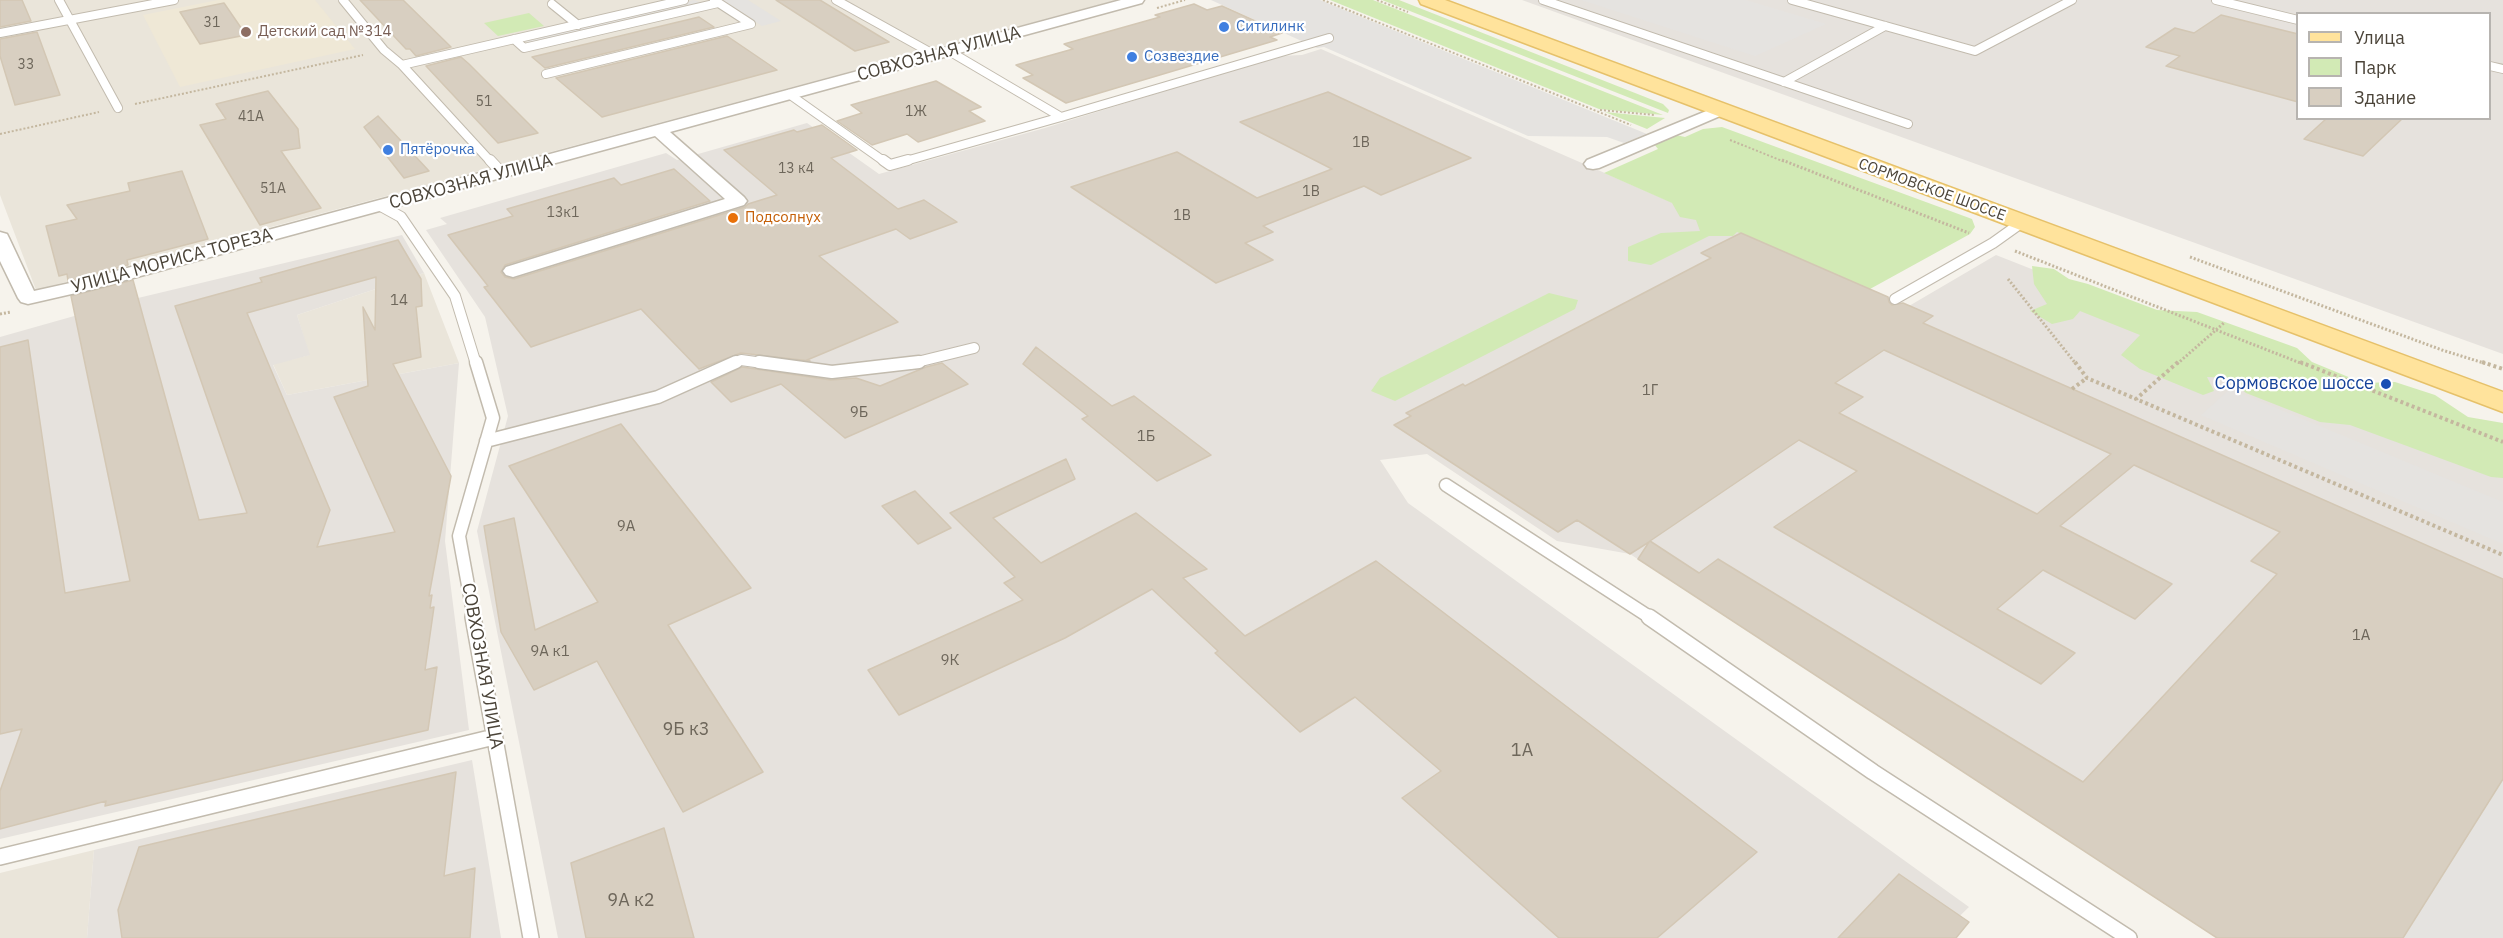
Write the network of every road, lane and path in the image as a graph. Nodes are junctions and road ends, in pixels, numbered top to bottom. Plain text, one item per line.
1 (59, 0) edge
2 (174, 0) edge
3 (343, 0) edge
4 (684, 0) edge
5 (836, 0) edge
6 (1137, 0) edge
7 (1323, 0) edge
8 (1428, 0) edge
9 (1543, 0) edge
10 (1792, 0) edge
11 (2072, 0) edge
12 (2216, 0) edge
13 (716, 1) edge
14 (552, 4) dead end
15 (69, 20) junction
16 (2296, 20) edge
17 (578, 25) junction
18 (1885, 26) junction
19 (0, 33) edge
20 (1329, 38) dead end
21 (514, 39) junction
22 (384, 50) junction
23 (942, 53) junction
24 (402, 65) junction
25 (546, 74) dead end
26 (1784, 82) junction
27 (789, 94) junction
28 (118, 108) junction
29 (1593, 110) junction
30 (1721, 110) junction
31 (1660, 115) dead end
32 (1061, 117) junction
33 (1908, 124) dead end
34 (658, 130) junction
35 (0, 134) edge
36 (1658, 135) junction
37 (1729, 139) dead end
38 (1593, 164) dead end
39 (502, 173) junction
40 (381, 206) junction
41 (2021, 223) junction
42 (0, 238) edge
43 (1993, 243) junction
44 (513, 271) dead end
45 (2008, 279) dead end
46 (1895, 299) dead end
47 (2216, 329) junction
48 (974, 348) dead end
49 (2087, 378) junction
50 (2072, 389) dead end
51 (2136, 399) junction
52 (2503, 403) edge
53 (486, 441) junction
54 (2503, 442) edge
55 (1446, 485) dead end
56 (2503, 555) edge
57 (494, 737) junction
58 (0, 857) edge
59 (531, 938) edge
60 (2129, 938) edge

1 - 15 lane
2 - 15 lane
3 - 22 lane
4 - 17 lane
5 - 23 lane
6 - 23 street, СОВХОЗНАЯ УЛИЦА
7 - 29 path
8 - 30 main road, СОРМОВСКОЕ ШОССЕ
9 - 26 lane
10 - 18 lane
11 - 18 lane
12 - 16 lane
13 - 21 lane
13 - 25 lane
14 - 17 lane
15 - 19 lane
15 - 28 lane
17 - 21 lane
18 - 26 lane
20 - 32 lane
21 - 24 lane
22 - 24 lane
22 - 28 path
23 - 27 street, СОВХОЗНАЯ УЛИЦА
23 - 32 lane
24 - 39 lane
26 - 33 lane
27 - 32 lane
27 - 34 street, СОВХОЗНАЯ УЛИЦА
28 - 35 path
29 - 31 path
29 - 36 path
30 - 36 street
30 - 41 main road, СОРМОВСКОЕ ШОССЕ
34 - 39 street, СОВХОЗНАЯ УЛИЦА
34 - 44 street
36 - 38 street
37 - 43 path
39 - 40 street, СОВХОЗНАЯ УЛИЦА
40 - 42 street, УЛИЦА МОРИСА ТОРЕЗА
40 - 53 lane, СОВХОЗНАЯ УЛИЦА
41 - 43 lane
41 - 52 main road, СОРМОВСКОЕ ШОССЕ
43 - 46 lane
43 - 47 path
45 - 49 path
47 - 51 path
47 - 54 path
48 - 53 lane
49 - 50 path
49 - 51 path
51 - 56 path
53 - 57 lane, СОВХОЗНАЯ УЛИЦА
55 - 60 lane
57 - 58 lane
57 - 59 lane, СОВХОЗНАЯ УЛИЦА

